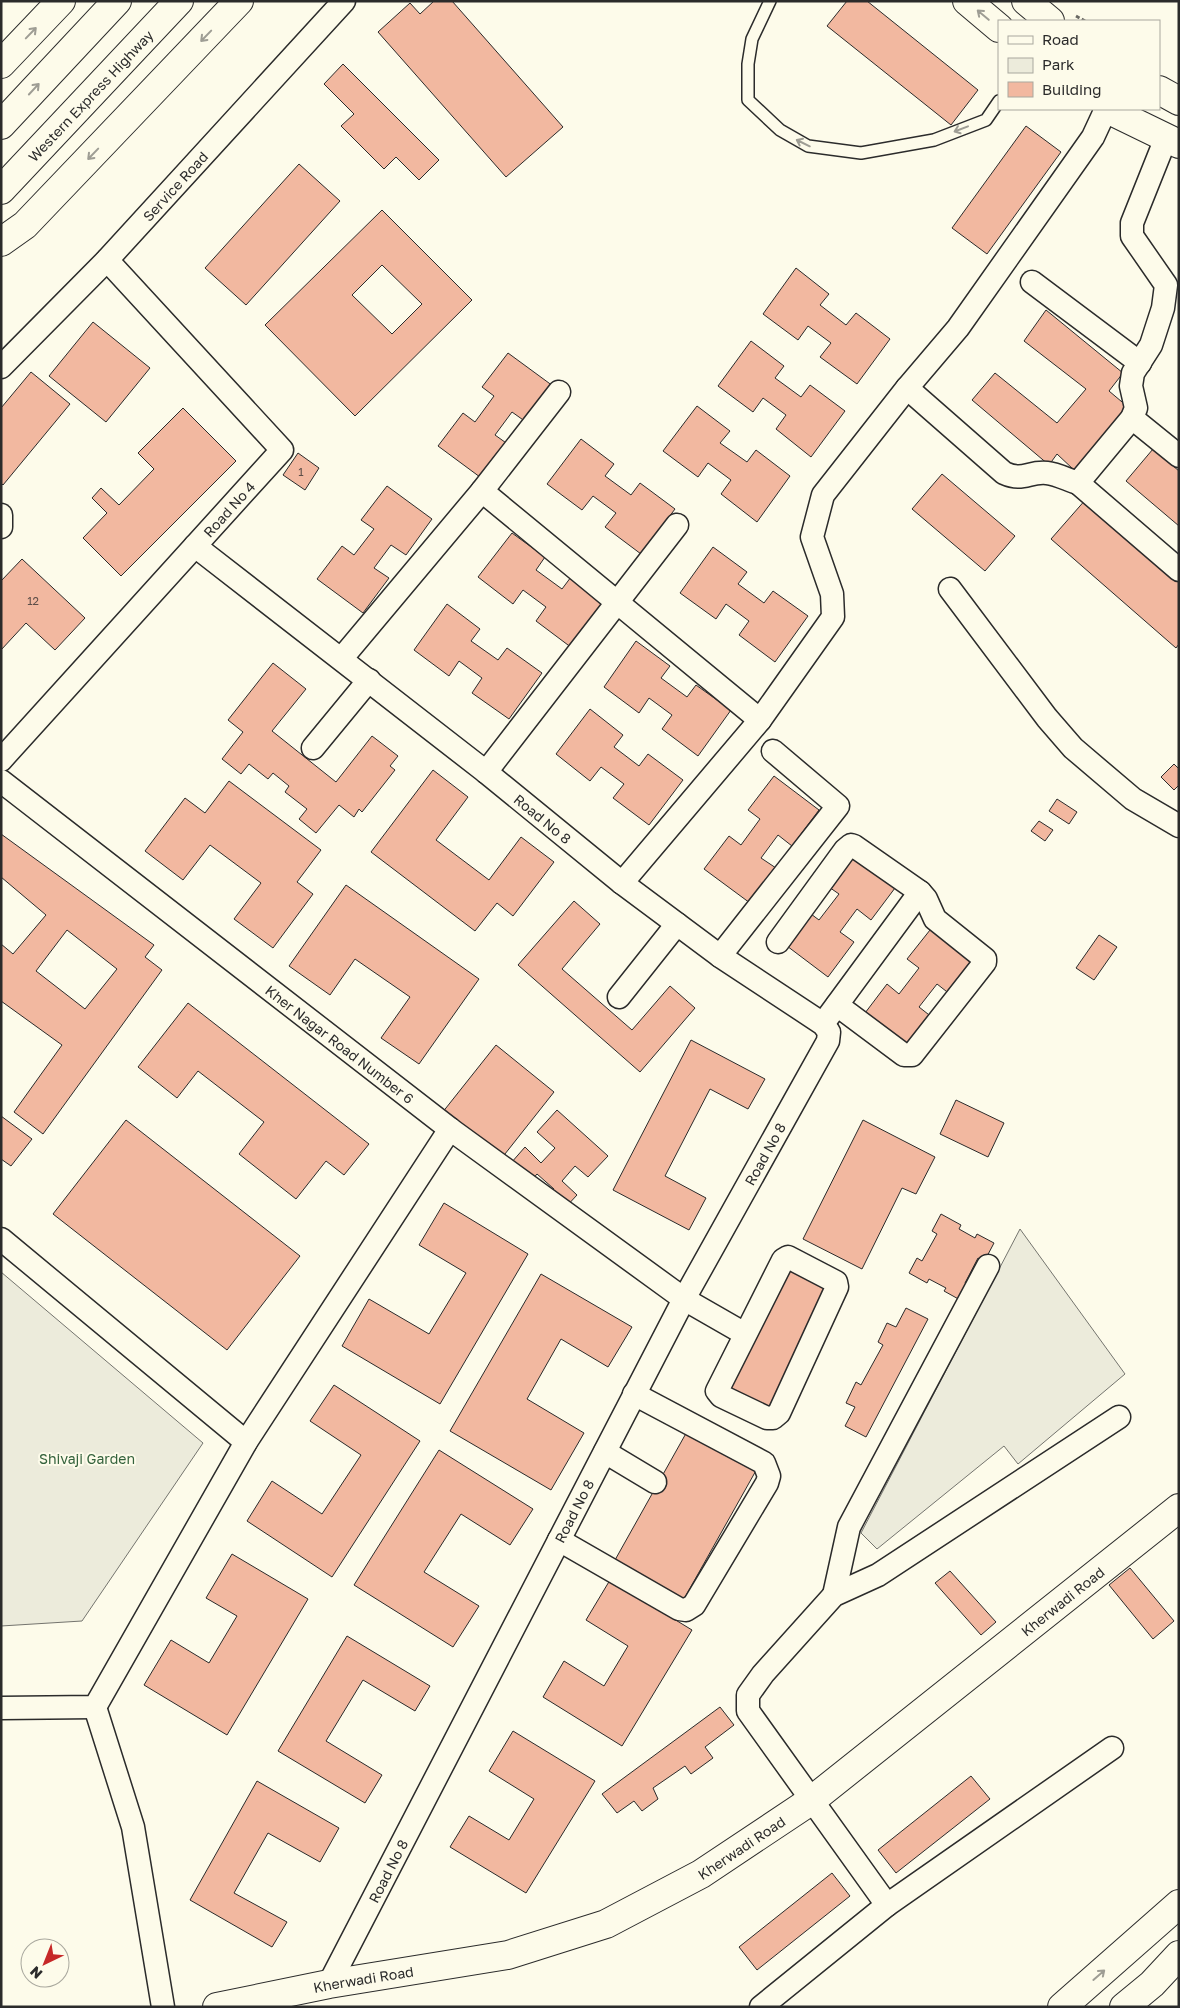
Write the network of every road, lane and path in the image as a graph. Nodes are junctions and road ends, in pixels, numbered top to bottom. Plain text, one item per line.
1 (61, 1) edge
2 (117, 1) edge
3 (179, 1) edge
4 (239, 1) edge
5 (344, 1) edge
6 (770, 1) edge
7 (967, 1) edge
8 (998, 27) edge
9 (1, 64) edge
10 (1160, 91) edge
11 (1179, 101) edge
12 (998, 103) edge
13 (1106, 110) edge
14 (1109, 110) edge
15 (1, 125) edge
16 (1173, 141) edge
17 (1, 190) edge
18 (1, 242) edge
19 (107, 260) junction
20 (1032, 282) dead end
21 (1172, 286) edge
22 (1140, 363) junction
23 (1, 367) edge
24 (906, 388) junction
25 (559, 392) dead end
26 (1132, 418) junction
27 (1179, 456) edge
28 (1078, 483) junction
29 (482, 491) junction
30 (1, 515) edge
31 (677, 525) dead end
32 (1, 527) edge
33 (195, 546) junction
34 (1179, 570) edge
35 (950, 589) dead end
36 (617, 602) junction
37 (342, 658) junction
38 (369, 680) junction
39 (760, 720) junction
40 (313, 748) dead end
41 (773, 751) dead end
42 (1, 760) edge
43 (486, 772) junction
44 (1, 781) edge
45 (1179, 826) edge
46 (622, 883) junction
47 (920, 892) junction
48 (677, 924) junction
49 (778, 942) dead end
50 (720, 956) junction
51 (619, 997) dead end
52 (837, 1005) junction
53 (823, 1024) junction
54 (450, 1129) junction
55 (1, 1239) edge
56 (988, 1266) dead end
57 (684, 1299) junction
58 (745, 1334) junction
59 (634, 1394) junction
60 (1119, 1417) dead end
61 (246, 1442) junction
62 (605, 1452) junction
63 (655, 1482) dead end
64 (1179, 1508) edge
65 (559, 1540) junction
66 (834, 1595) junction
67 (95, 1707) junction
68 (1, 1708) edge
69 (1112, 1748) dead end
70 (812, 1800) junction
71 (1179, 1904) edge
72 (887, 1905) junction
73 (1179, 1955) edge
74 (329, 1984) junction
75 (225, 2006) edge
76 (163, 2007) edge
77 (761, 2007) edge
78 (1062, 2007) edge
79 (1124, 2007) edge

9 -> 1 main road
15 -> 2 main road
3 - 17 main road, Western Express Highway
4 -> 18 main road
5 - 19 street, Service Road
12 -> 6 lane
8 -> 7 main road
10 - 11 main road
13 - 24 street
14 - 16 main road
16 - 21 street
19 - 23 street, Service Road
19 - 33 street, Road No 4
20 - 22 street
21 - 22 street
22 - 26 street
24 - 28 street
24 - 39 street
25 - 29 street
26 - 27 street
26 - 28 street
28 - 34 street
29 - 36 street
29 - 37 street
30 - 32 street
31 - 36 street
33 - 37 street, Road No 8
33 - 42 street, Road No 4
35 - 45 street
36 - 39 street
36 - 43 street
37 - 38 street, Road No 8
38 - 40 street
38 - 43 street, Road No 8
39 - 46 street
41 - 50 street
43 - 46 street, Road No 8
44 - 54 street, Kher Nagar Road Number 6
46 - 48 street, Road No 8
47 - 49 street
47 - 52 street
47 - 52 street
48 - 50 street, Road No 8
48 - 51 street
50 - 53 street, Road No 8
52 - 53 street
53 - 57 street, Road No 8
54 - 57 street, Kher Nagar Road Number 6
54 - 61 street
55 - 61 street
56 - 66 street
57 - 58 street, Kher Nagar Road Number 6
57 - 59 street, Road No 8
58 - 58 street
59 - 62 street, Road No 8
59 - 65 street
60 - 66 street
61 - 67 street
62 - 63 street
62 - 65 street, Road No 8
64 - 70 main road, Kherwadi Road
65 - 74 street, Road No 8
66 - 70 street
67 - 68 street
67 - 76 street
69 - 72 street
70 - 72 street
70 - 74 main road, Kherwadi Road
78 -> 71 main road
72 - 77 street
73 - 79 main road
74 - 75 main road, Kherwadi Road

